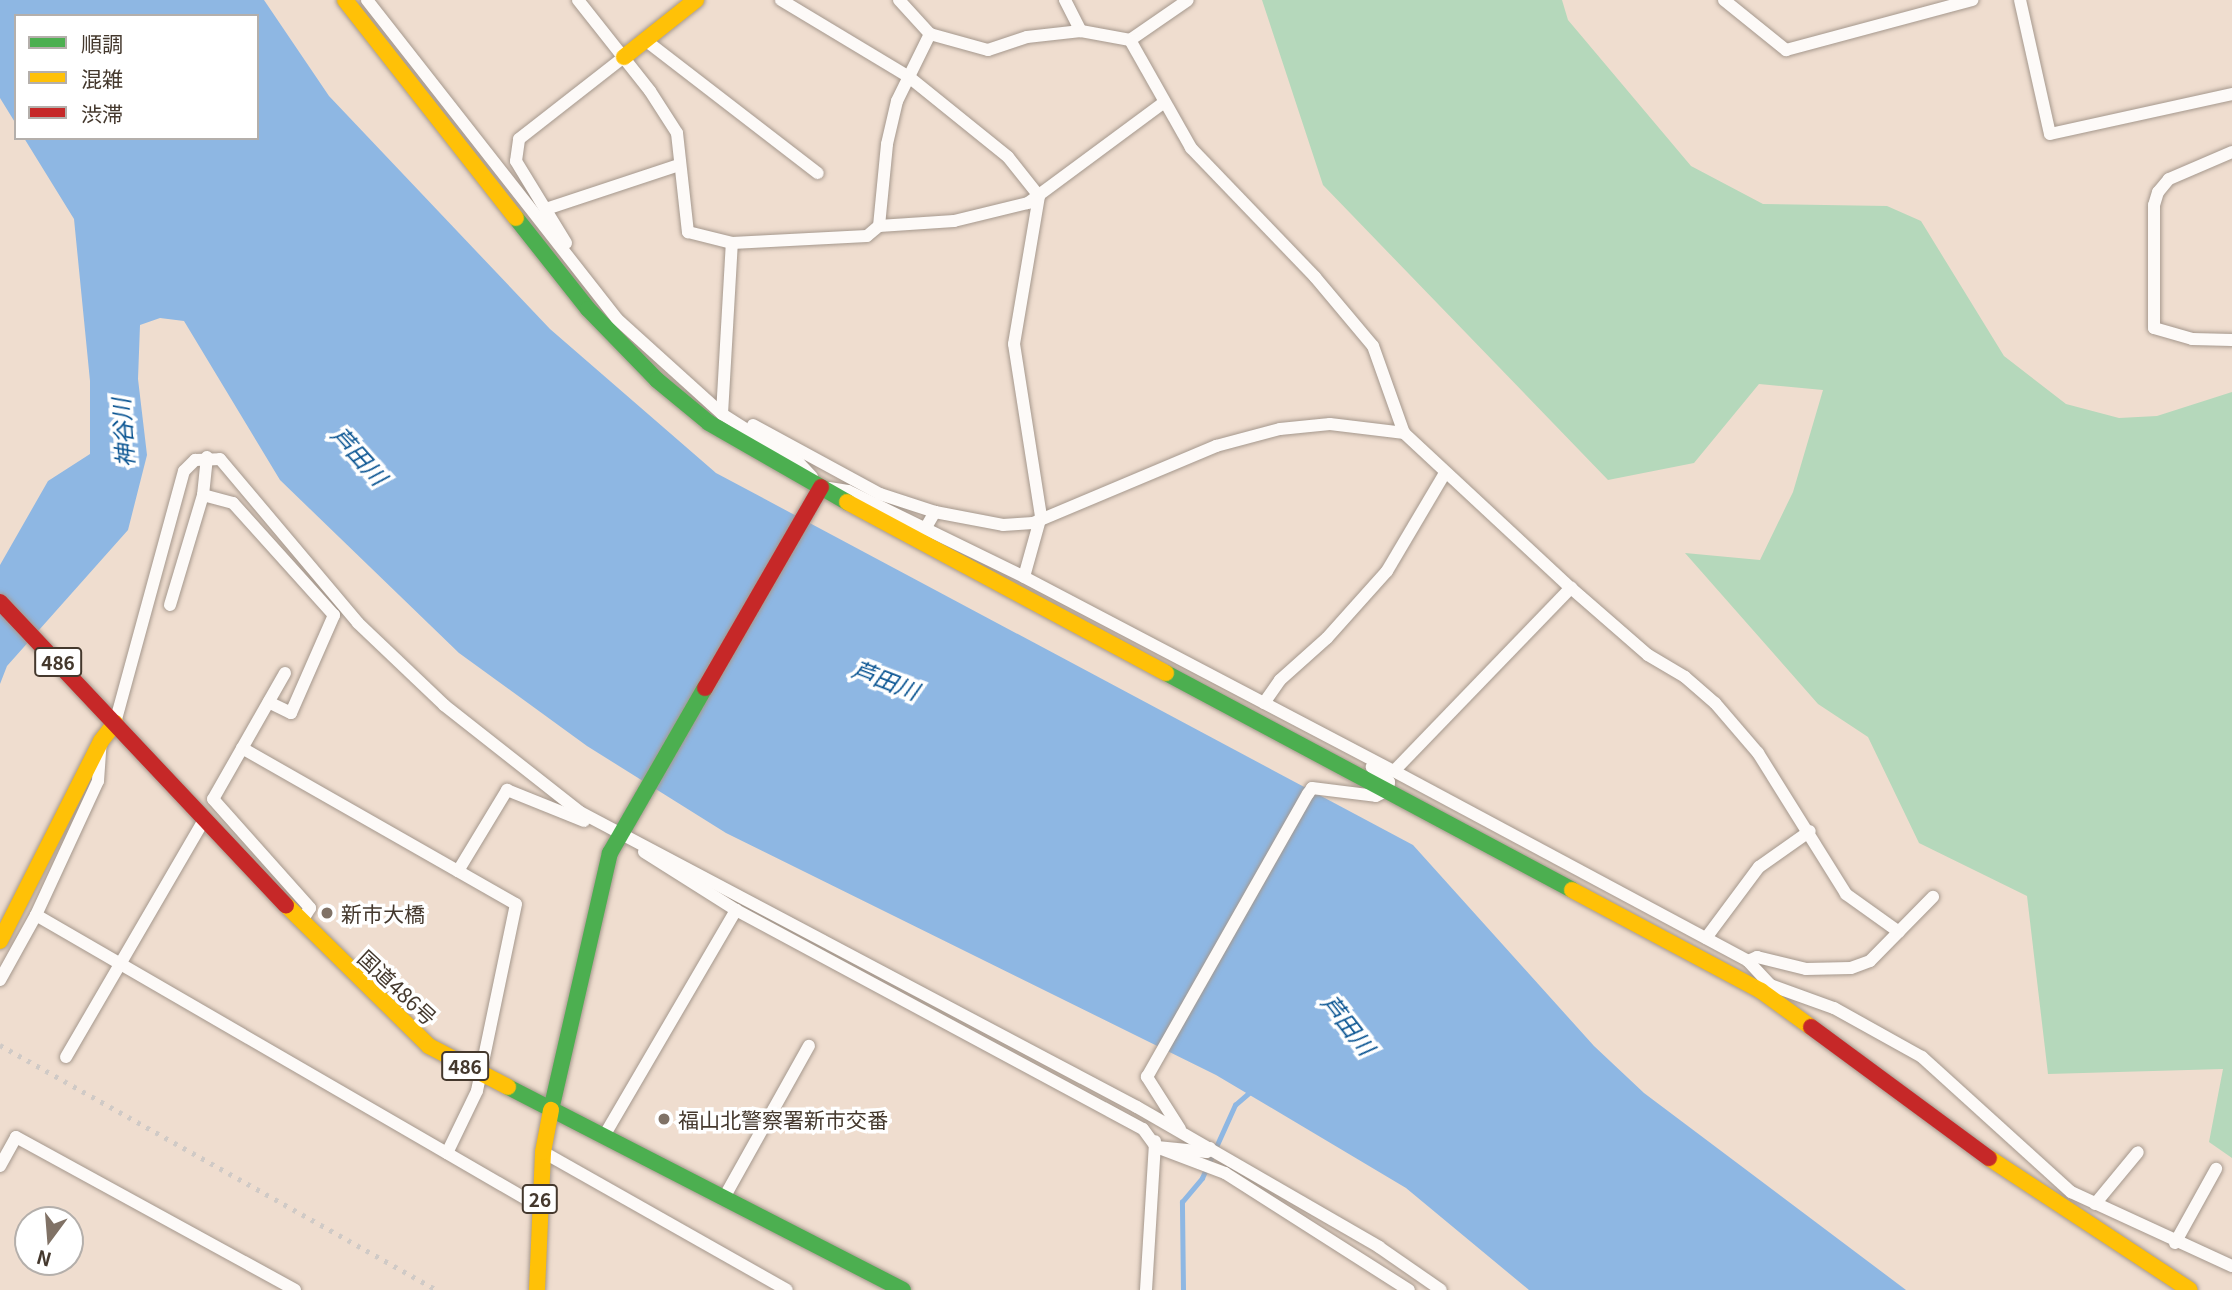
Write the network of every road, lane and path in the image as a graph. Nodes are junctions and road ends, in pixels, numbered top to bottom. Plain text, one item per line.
1 (345, 0) edge
2 (367, 0) edge
3 (578, 0) edge
4 (696, 0) edge
5 (781, 0) edge
6 (899, 0) edge
7 (1065, 0) edge
8 (1188, 0) edge
9 (1724, 0) edge
10 (1972, 0) edge
11 (2021, 0) edge
12 (1081, 30) junction
13 (930, 34) junction
14 (645, 40) junction
15 (1130, 40) junction
16 (624, 57) junction
17 (909, 77) junction
18 (2232, 94) edge
19 (1163, 103) junction
20 (2232, 152) edge
21 (679, 165) junction
22 (818, 173) dead end
23 (1039, 196) junction
24 (546, 209) junction
25 (879, 226) junction
26 (732, 243) junction
27 (573, 262) junction
28 (2232, 340) edge
29 (722, 411) junction
30 (1404, 433) junction
31 (207, 457) junction
32 (1445, 472) junction
33 (821, 487) junction
34 (203, 495) junction
35 (935, 512) junction
36 (1041, 516) junction
37 (925, 529) junction
38 (1024, 577) junction
39 (1571, 588) junction
40 (0, 602) edge
41 (170, 605) dead end
42 (285, 673) dead end
43 (268, 702) junction
44 (1264, 702) junction
45 (116, 723) junction
46 (101, 741) junction
47 (1337, 741) junction
48 (242, 748) junction
49 (1394, 771) junction
50 (1388, 790) junction
51 (205, 818) junction
52 (603, 824) junction
53 (1810, 831) junction
54 (622, 835) junction
55 (458, 871) junction
56 (1933, 897) dead end
57 (736, 910) junction
58 (36, 915) junction
59 (302, 921) junction
60 (1899, 932) junction
61 (1706, 938) junction
62 (0, 941) edge
63 (1748, 961) junction
64 (120, 964) junction
65 (0, 980) edge
66 (1766, 988) junction
67 (809, 1046) dead end
68 (66, 1057) dead end
69 (481, 1075) junction
70 (1138, 1107) junction
71 (551, 1110) junction
72 (1182, 1132) junction
73 (604, 1136) junction
74 (1156, 1147) junction
75 (1210, 1148) junction
76 (543, 1152) junction
77 (2138, 1152) dead end
78 (447, 1153) junction
79 (0, 1166) edge
80 (2216, 1169) dead end
81 (725, 1196) junction
82 (2095, 1204) junction
83 (540, 1207) junction
84 (2175, 1243) junction
85 (2232, 1266) edge
86 (295, 1290) edge
87 (537, 1290) edge
88 (788, 1290) edge
89 (903, 1290) edge
90 (1146, 1290) edge
91 (1409, 1290) edge
92 (1441, 1290) edge
93 (2190, 1290) edge

1 - 33 main road
2 - 27 street
3 - 16 street
4 - 14 main road
5 - 17 street
6 - 13 street
7 - 12 street
8 - 15 street
9 - 10 street
11 - 18 street
12 - 13 street
12 - 15 street
13 - 17 street
14 - 16 main road
14 - 22 street
15 - 19 street
16 - 21 street
16 - 24 street
17 - 23 street
17 - 25 street
19 - 23 street
19 - 30 street
20 - 28 street
21 - 24 street
21 - 26 street
23 - 25 street
23 - 36 street
24 - 27 street
25 - 26 street
26 - 29 street
27 - 29 street
29 - 33 street
29 - 35 street
30 - 32 street
30 - 36 street
31 - 34 street
31 - 45 street
31 - 52 street
32 - 39 street
32 - 44 street
33 - 37 street
33 - 50 main road
33 - 54 main road
34 - 41 street
34 - 43 street
35 - 36 street
35 - 37 street
36 - 38 street
37 - 38 street
38 - 44 street
39 - 49 street
39 - 53 street
40 - 45 main road, 国道486号 / 486
42 - 43 street
43 - 48 street
44 - 47 street
45 - 46 main road
45 - 51 main road, 国道486号 / 486
46 - 58 street
46 - 62 main road
47 - 49 street
47 - 50 street
48 - 55 street
48 - 59 street
49 - 61 street
50 - 66 main road
50 - 72 street
51 - 59 main road, 国道486号 / 486
51 - 64 street
52 - 54 street
52 - 55 street
53 - 60 street
53 - 61 street
54 - 57 street
54 - 70 street
54 - 71 main road
55 - 69 street
56 - 60 street
57 - 73 street
57 - 74 street
58 - 64 street
58 - 65 street
59 - 69 main road, 国道486号 / 486
60 - 63 street
61 - 63 street
63 - 66 street
64 - 68 street
64 - 78 street
66 - 82 street
66 - 93 main road
67 - 81 street
69 - 71 main road, 国道486号 / 486
69 - 78 street
70 - 72 street
70 - 74 street
71 - 73 main road, 国道486号 / 486
71 - 76 main road, 26
72 - 75 street
73 - 81 main road, 国道486号 / 486
74 - 75 street
74 - 90 street
74 - 91 street
75 - 92 street
76 - 83 main road, 26
76 - 88 street
77 - 82 street
78 - 83 street
79 - 86 street
80 - 84 street
81 - 89 main road, 国道486号 / 486
82 - 84 street
83 - 87 main road, 26
84 - 85 street

